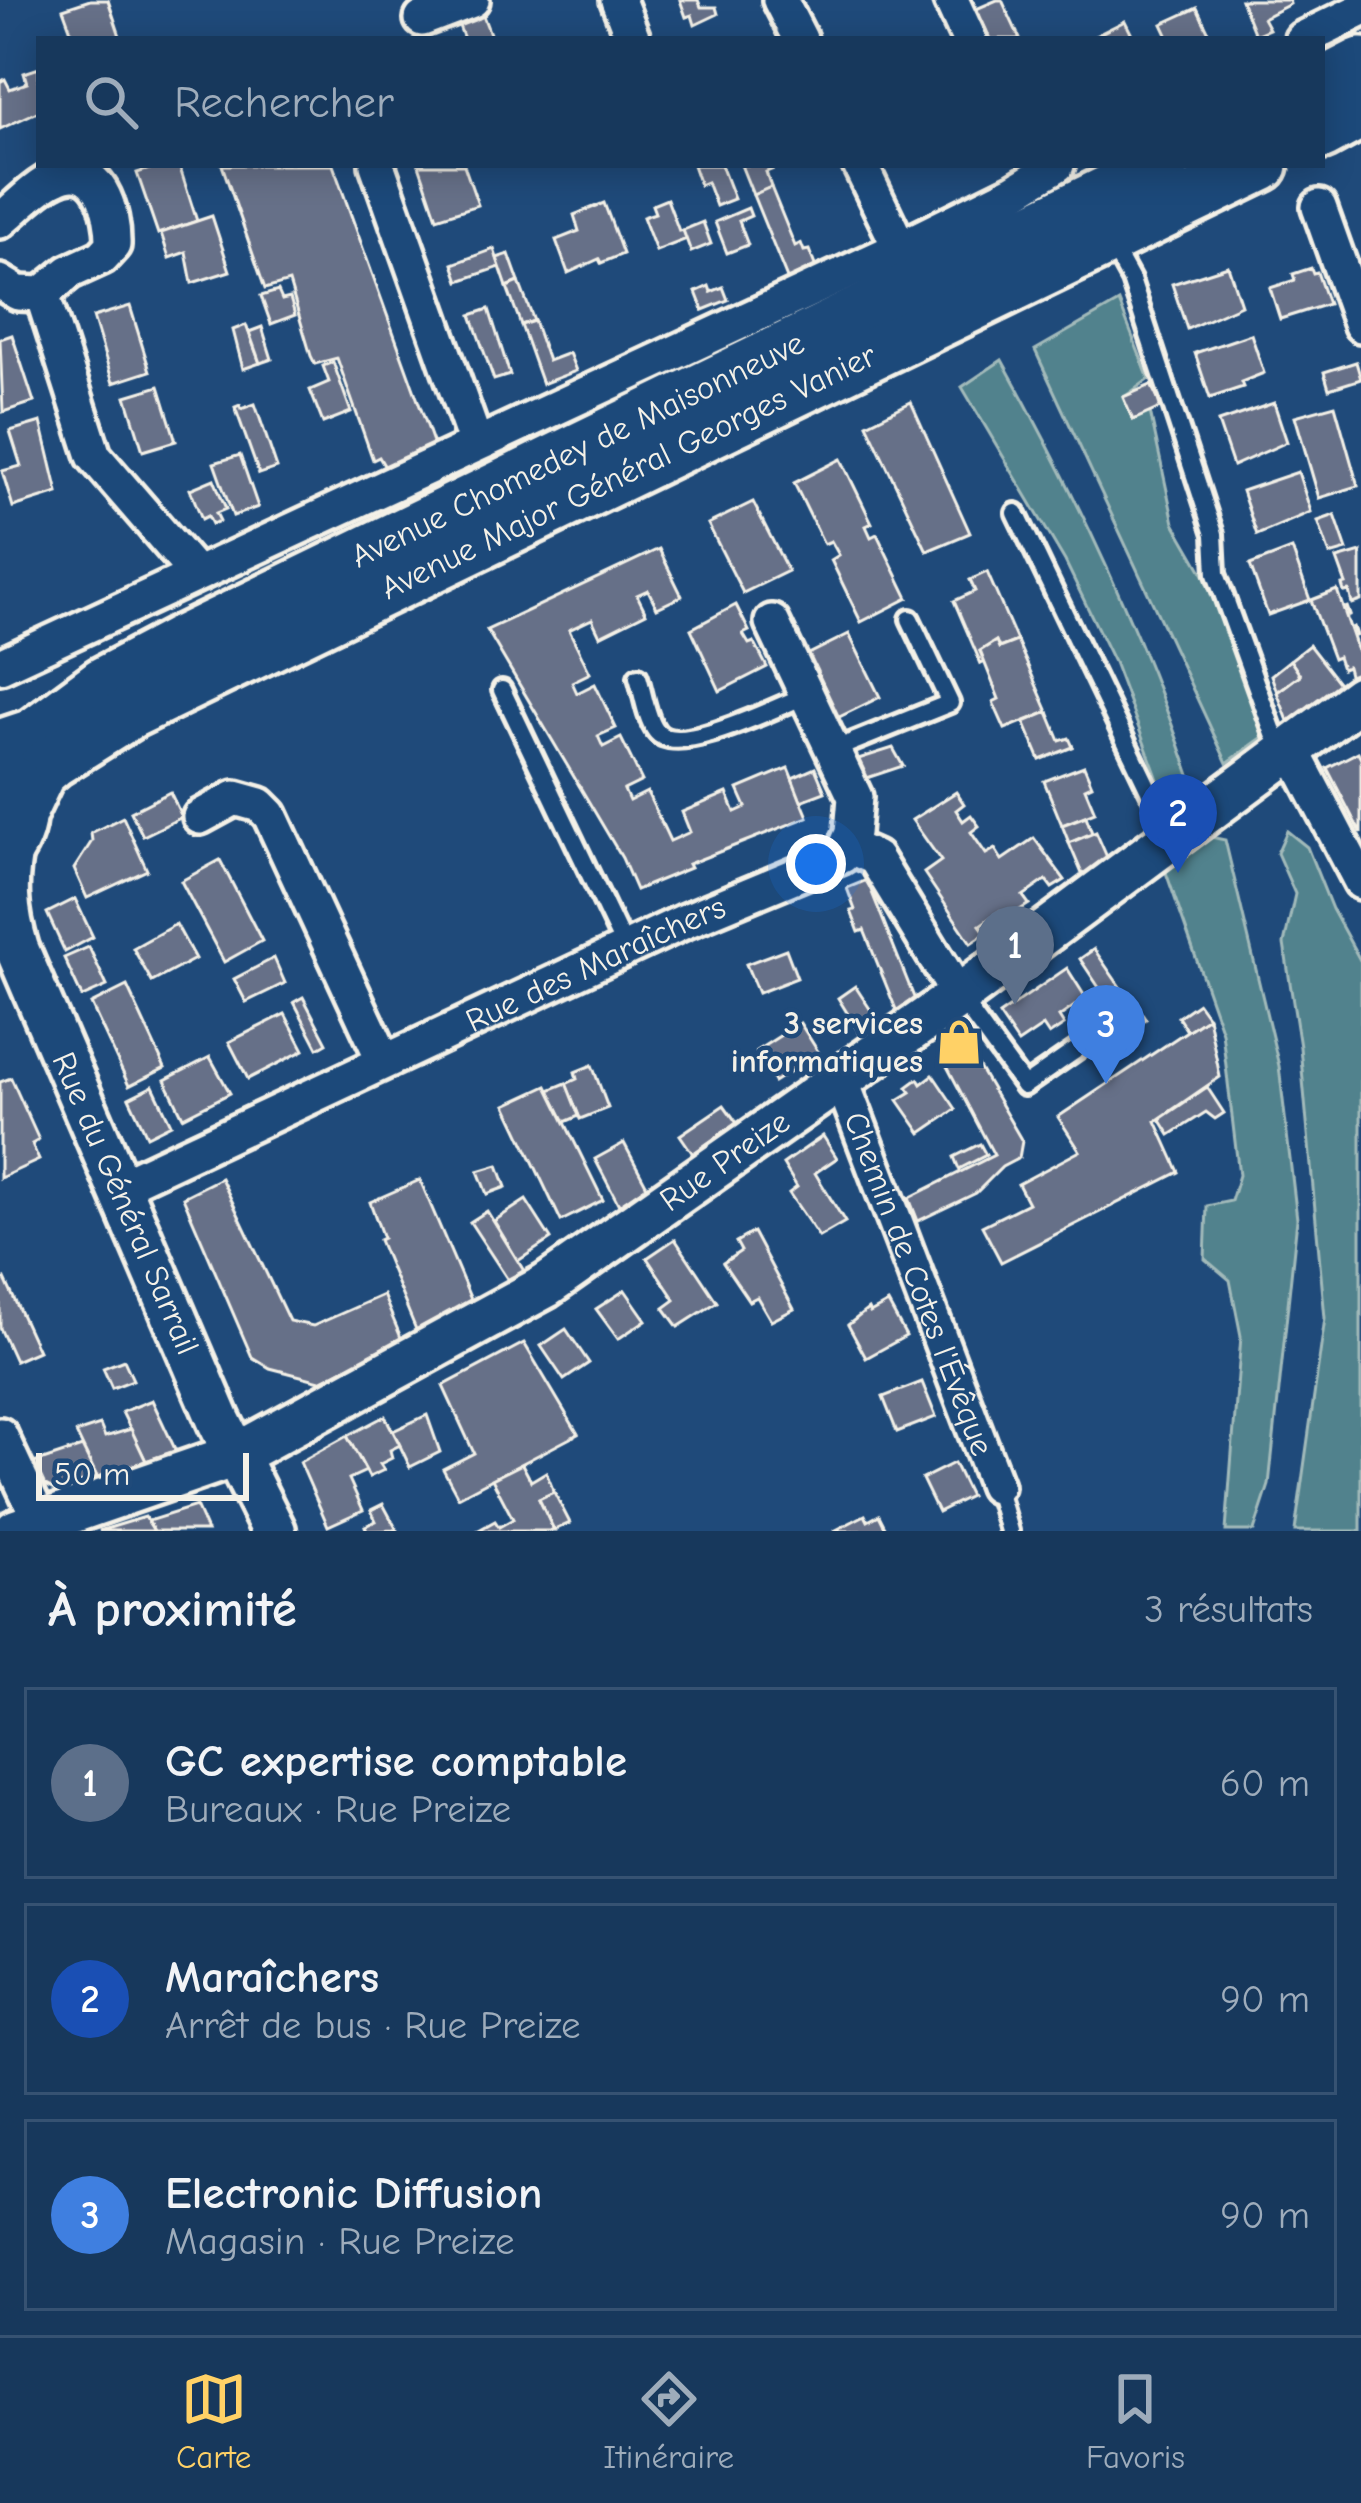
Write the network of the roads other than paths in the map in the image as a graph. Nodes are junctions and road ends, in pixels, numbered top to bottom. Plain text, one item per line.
1 (472, 0) edge
2 (618, 0) edge
3 (780, 0) edge
4 (951, 0) edge
5 (1361, 10) edge
6 (422, 19) dead end
7 (632, 36) edge
8 (798, 36) edge
9 (968, 36) edge
10 (1308, 36) edge
11 (1361, 64) edge
12 (1325, 82) edge
13 (1361, 112) edge
14 (1325, 131) edge
15 (378, 168) edge
16 (861, 168) edge
17 (1157, 168) edge
18 (1256, 168) edge
19 (1040, 169) edge
20 (1319, 207) dead end
21 (0, 221) edge
22 (1109, 241) junction
23 (900, 248) junction
24 (0, 282) edge
25 (42, 294) junction
26 (1361, 325) edge
27 (476, 444) junction
28 (1016, 513) dead end
29 (196, 574) junction
30 (910, 619) dead end
31 (772, 622) dead end
32 (0, 666) edge
33 (638, 677) dead end
34 (502, 691) dead end
35 (806, 695) junction
36 (1361, 697) edge
37 (0, 746) edge
38 (833, 750) junction
39 (1288, 754) junction
40 (0, 764) edge
41 (200, 817) dead end
42 (11, 837) edge
43 (1172, 839) junction
44 (848, 846) junction
45 (1361, 882) edge
46 (8, 939) edge
47 (626, 950) junction
48 (959, 996) junction
49 (1092, 1039) dead end
50 (383, 1060) junction
51 (841, 1079) junction
52 (120, 1186) junction
53 (0, 1435) edge
54 (236, 1455) junction
55 (995, 1486) joint
56 (28, 1527) edge
57 (274, 1531) edge
58 (1010, 1531) edge

1 - 6 street
2 - 7 street
3 - 8 street
4 - 9 street
5 - 10 street
11 - 12 main road
13 - 14 main road
15 - 27 street
16 - 23 street
17 - 37 main road, Avenue Chomedey de Maisonneuve
18 - 22 main road, Avenue Major Général Georges Vanier
19 - 23 street, Avenue Chomedey de Maisonneuve
20 - 26 street
21 - 25 street
22 - 39 lane
22 - 42 main road, Avenue Major Général Georges Vanier
23 - 27 street, Avenue Chomedey de Maisonneuve
24 - 25 street
25 - 29 street
27 - 29 street, Avenue Chomedey de Maisonneuve
28 - 43 lane
29 - 32 street, Avenue Chomedey de Maisonneuve
30 - 38 lane
31 - 35 street
33 - 35 lane
34 - 47 lane
35 - 38 street
36 - 39 street, Rue Preize
38 - 44 street
39 - 43 street, Rue Preize
39 - 45 street
40 - 42 main road
41 - 50 street
42 - 46 street, Rue du Général Sarrail
43 - 48 street, Rue Preize
44 - 47 street, Rue des Maraîchers
44 - 48 street
46 - 52 street, Rue du Général Sarrail
47 - 50 street, Rue des Maraîchers
48 - 49 lane
48 - 51 street, Rue Preize
50 - 52 street, Rue des Maraîchers
51 - 54 street, Rue Preize
51 - 55 street, Chemin de Cotes l'Évêque
52 - 54 street, Rue du Général Sarrail
53 - 56 street
54 - 56 street, Rue Preize
54 - 57 street, Rue du Général Sarrail
55 - 58 lane

